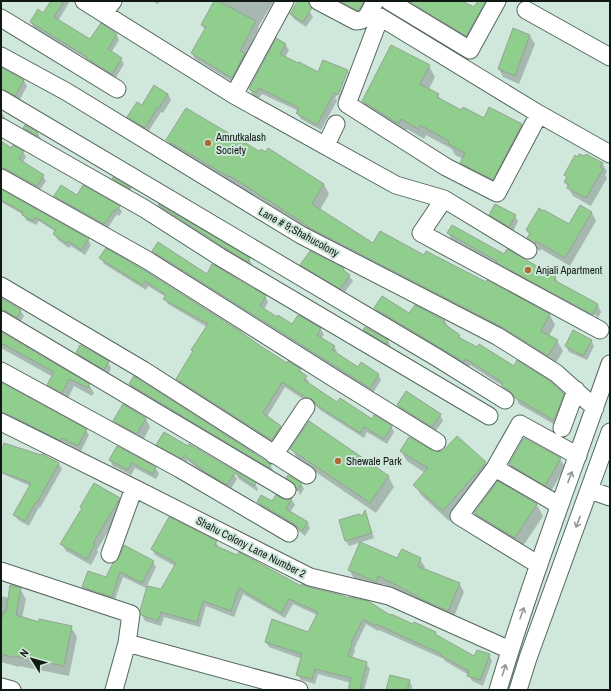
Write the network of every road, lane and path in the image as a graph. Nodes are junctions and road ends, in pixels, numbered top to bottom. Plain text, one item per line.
1 (84, 1) edge
2 (285, 1) edge
3 (318, 1) edge
4 (375, 1) edge
5 (390, 1) edge
6 (497, 1) edge
7 (109, 7) edge
8 (526, 10) dead end
9 (1, 18) edge
10 (1, 56) edge
11 (610, 56) edge
12 (117, 89) dead end
13 (234, 95) junction
14 (1, 99) edge
15 (539, 114) junction
16 (336, 124) dead end
17 (1, 128) edge
18 (326, 145) junction
19 (610, 154) edge
20 (1, 178) edge
21 (444, 199) junction
22 (528, 250) dead end
23 (1, 286) edge
24 (1, 320) edge
25 (600, 330) dead end
26 (610, 364) edge
27 (1, 371) edge
28 (576, 390) junction
29 (505, 400) dead end
30 (306, 407) dead end
31 (595, 408) junction
32 (489, 416) dead end
33 (1, 422) edge
34 (562, 428) dead end
35 (610, 432) edge
36 (437, 442) dead end
37 (274, 455) junction
38 (578, 456) junction
39 (495, 468) junction
40 (307, 475) dead end
41 (134, 488) junction
42 (287, 490) dead end
43 (589, 490) junction
44 (610, 497) edge
45 (559, 504) junction
46 (289, 533) dead end
47 (110, 554) dead end
48 (538, 565) junction
49 (1, 571) edge
50 (127, 643) junction
51 (510, 650) junction
52 (1, 687) edge
53 (12, 690) edge
54 (114, 690) edge
55 (299, 690) edge
56 (498, 690) edge
57 (518, 690) edge

1 - 7 street
2 - 13 street
3 - 4 street
5 - 6 street
7 - 13 street
8 - 11 street
9 - 12 street
10 - 28 street, Lane # 9;Shahucolony
13 - 18 street
14 - 29 street
15 - 15 street
15 - 19 street
16 - 18 street
17 - 32 street
18 - 21 street
20 - 36 street
21 - 22 street
21 - 25 street
23 - 37 street
24 - 42 street
26 - 31 street
27 - 46 street
28 - 31 street, Lane # 9;Shahucolony
28 - 34 street
30 - 37 street
31 - 38 street
33 - 41 street, Shahu Colony Lane Number 2
35 - 43 street
37 - 40 street
38 - 39 street
45 -> 38 street
39 - 45 street
39 - 48 street
41 - 47 street
41 - 51 street, Shahu Colony Lane Number 2
43 - 44 street
43 -> 57 street
45 - 48 street
51 -> 48 street
49 - 50 street
50 - 54 street
50 - 55 street
56 -> 51 street
52 - 53 street

